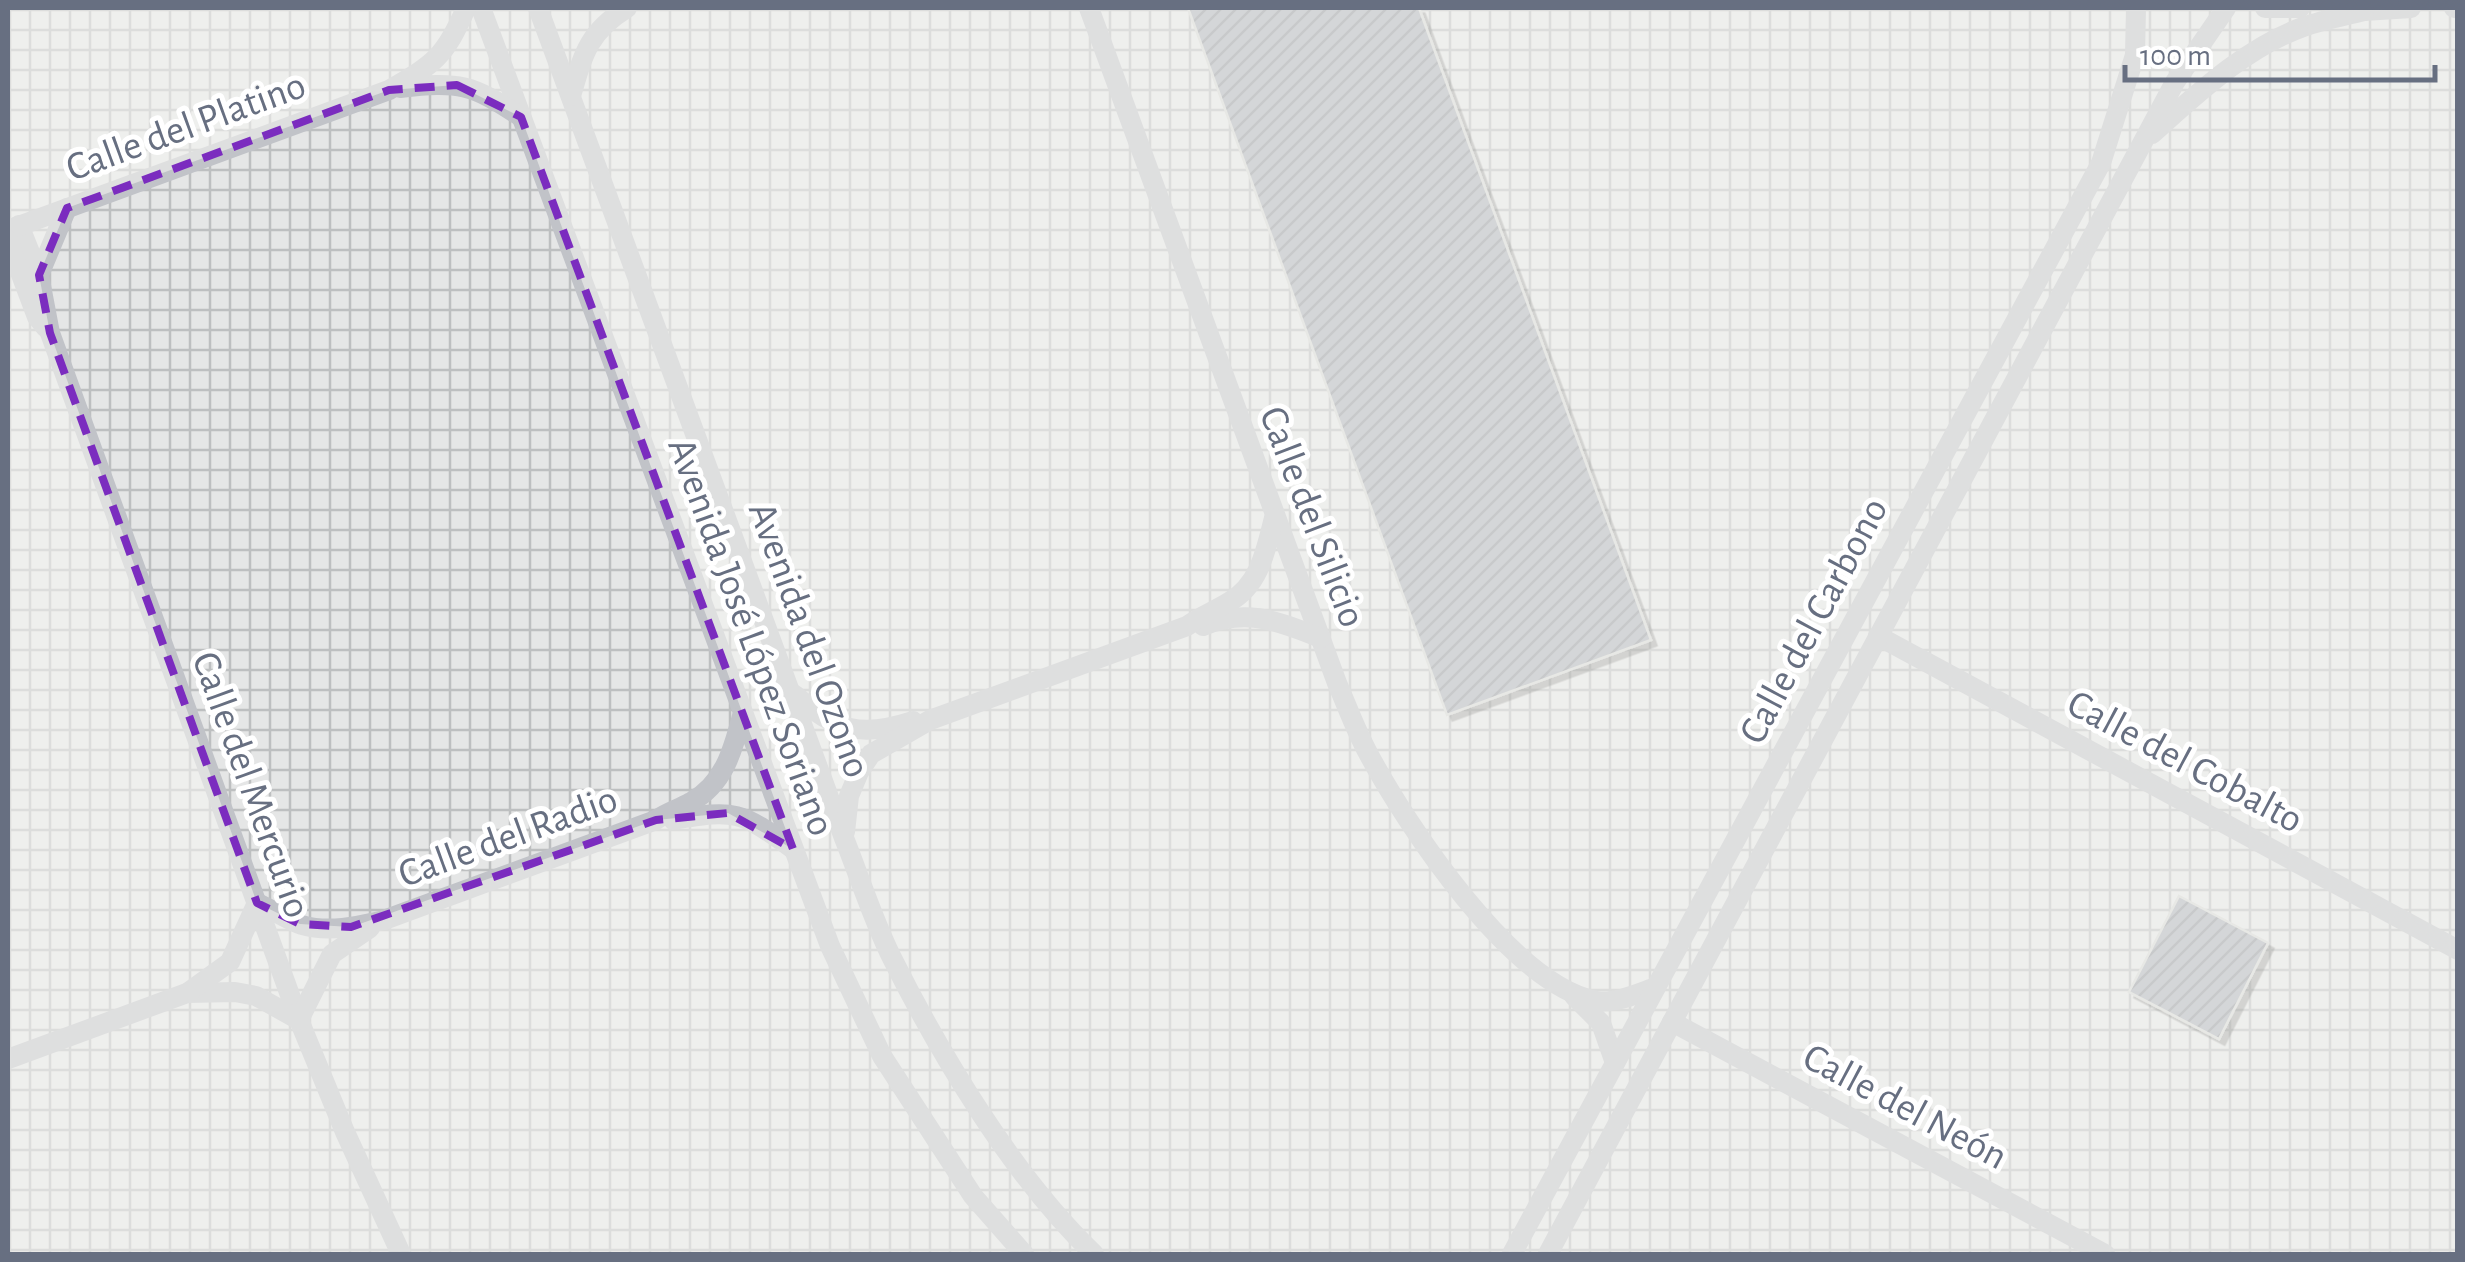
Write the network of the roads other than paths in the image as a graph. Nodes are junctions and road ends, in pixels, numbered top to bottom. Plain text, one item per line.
1 (466, 8) edge
2 (481, 8) edge
3 (538, 8) edge
4 (627, 8) edge
5 (1089, 8) edge
6 (2136, 8) edge
7 (2226, 8) edge
8 (2264, 8) edge
9 (2300, 8) edge
10 (2410, 8) edge
11 (2355, 9) edge
12 (388, 90) junction
13 (571, 96) junction
14 (521, 117) junction
15 (2142, 142) junction
16 (67, 208) junction
17 (11, 232) edge
18 (23, 277) edge
19 (1274, 518) junction
20 (1186, 626) junction
21 (1878, 636) junction
22 (1320, 638) junction
23 (792, 693) junction
24 (742, 716) junction
25 (930, 720) junction
26 (656, 820) junction
27 (844, 838) junction
28 (792, 848) junction
29 (257, 902) junction
30 (384, 920) junction
31 (2458, 950) edge
32 (1656, 987) junction
33 (1569, 992) junction
34 (188, 993) junction
35 (299, 1020) junction
36 (1672, 1022) junction
37 (8, 1060) edge
38 (1615, 1064) junction
39 (401, 1254) edge
40 (1024, 1254) edge
41 (1094, 1254) edge
42 (1512, 1254) edge
43 (1548, 1254) edge
44 (2105, 1254) edge

1 - 12 street, Calle del Platino
2 - 14 street, Avenida José López Soriano
3 - 13 street, Avenida del Ozono
4 - 13 street
5 - 19 street, Calle del Silicio
6 - 32 street, Calle del Carbono
7 - 15 street, Calle del Carbono
8 - 9 street
10 - 11 street, Calle del Carbono
11 - 15 street, Calle del Carbono
12 - 14 street, Calle del Platino
12 - 16 street, Calle del Platino
13 - 23 street, Avenida del Ozono
14 - 24 street, Avenida José López Soriano
15 - 21 street, Calle del Carbono
16 - 17 street, Calle del Platino
16 - 18 street
17 - 18 street, Calle del Mercurio
18 - 29 street, Calle del Mercurio
19 - 20 street
19 - 22 street, Calle del Silicio
20 - 22 street
20 - 25 street
21 - 31 street, Calle del Cobalto
21 - 36 street, Calle del Carbono
22 - 33 street, Calle del Silicio
23 - 25 street
23 - 27 street, Avenida del Ozono
24 - 26 street, Calle del Radio
24 - 28 street, Avenida José López Soriano
25 - 27 street
26 - 28 street, Calle del Radio
26 - 30 street, Calle del Radio
27 - 41 street, Avenida del Ozono
28 - 40 street, Avenida José López Soriano
29 - 30 street, Calle del Radio
29 - 34 street
29 - 35 street, Calle del Mercurio
30 - 35 street, Calle del Radio
32 - 33 street, Calle del Silicio
32 - 38 street, Calle del Carbono
33 - 38 street, Calle del Silicio
34 - 35 street
34 - 37 street
35 - 39 street, Calle del Mercurio
36 - 43 street, Calle del Carbono
36 - 44 street, Calle del Neón
38 - 42 street, Calle del Carbono

